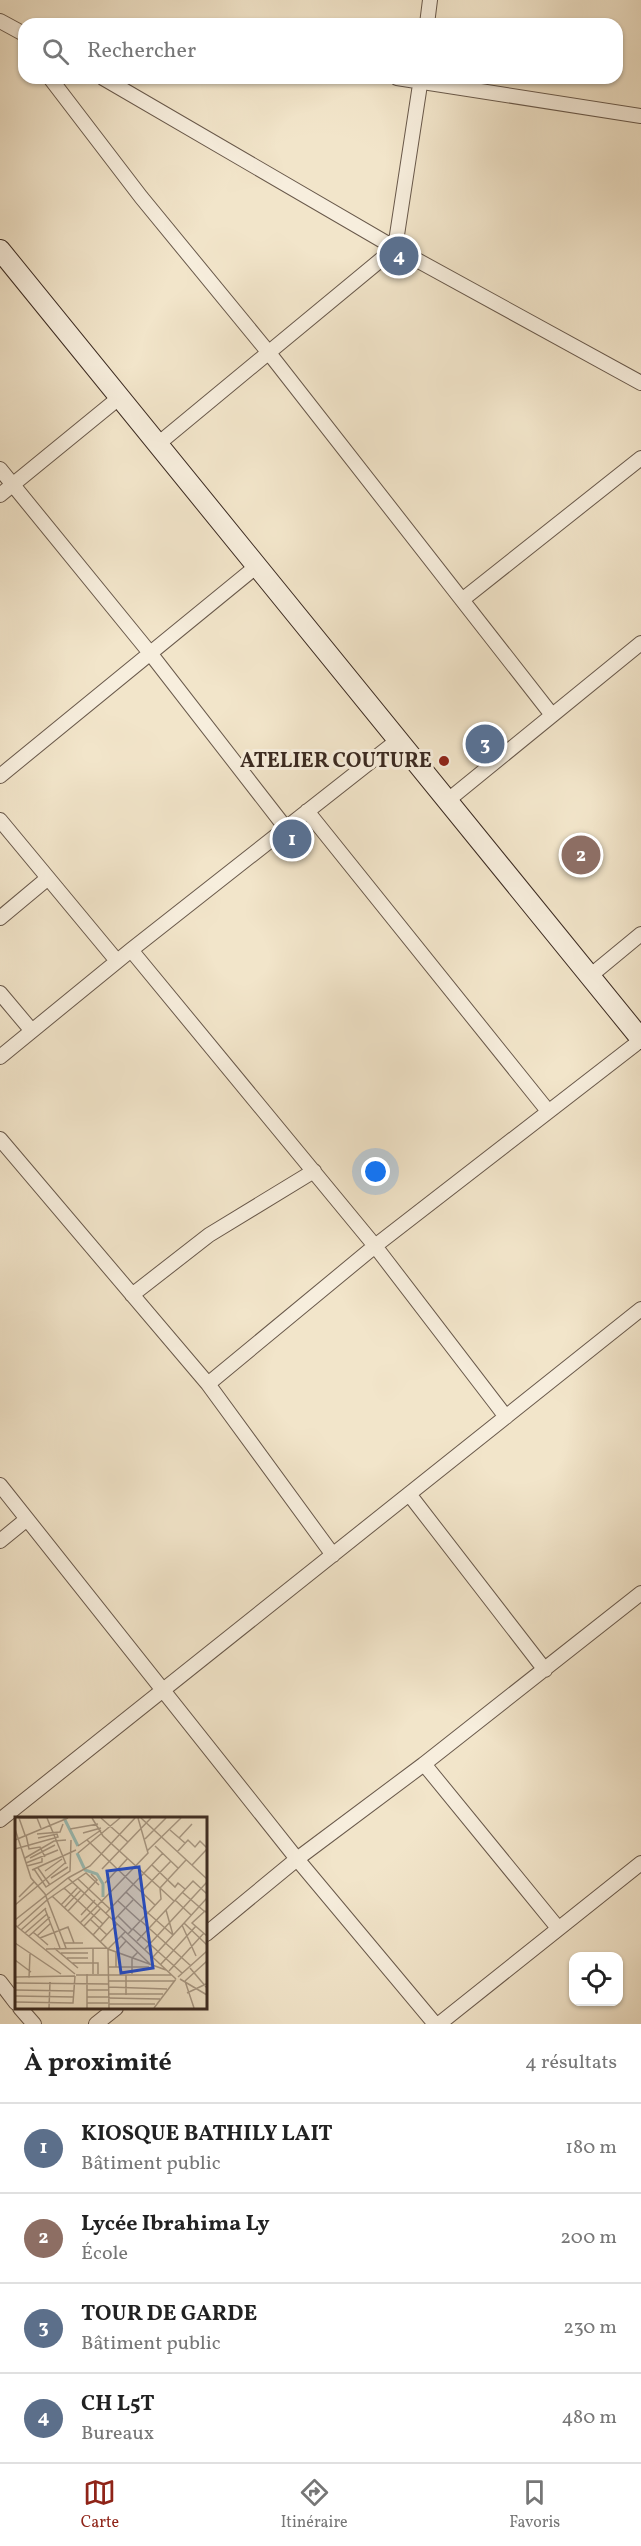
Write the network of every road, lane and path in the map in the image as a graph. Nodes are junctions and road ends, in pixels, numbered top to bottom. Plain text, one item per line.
1 (430, 0) edge
2 (428, 18) edge
3 (55, 84) edge
4 (113, 84) edge
5 (419, 84) edge
6 (445, 84) edge
7 (641, 116) edge
8 (395, 248) junction
9 (0, 250) edge
10 (269, 354) junction
11 (641, 383) edge
12 (120, 397) junction
13 (158, 444) junction
14 (641, 458) edge
15 (0, 469) edge
16 (13, 485) junction
17 (0, 495) edge
18 (257, 567) junction
19 (462, 600) junction
20 (641, 644) edge
21 (150, 653) junction
22 (552, 715) junction
23 (398, 740) junction
24 (0, 776) edge
25 (447, 801) junction
26 (307, 811) junction
27 (0, 820) edge
28 (285, 827) junction
29 (48, 878) junction
30 (0, 918) edge
31 (641, 934) edge
32 (131, 950) junction
33 (117, 962) junction
34 (590, 976) junction
35 (0, 993) edge
36 (32, 1031) junction
37 (641, 1040) edge
38 (0, 1057) edge
39 (549, 1112) junction
40 (0, 1139) edge
41 (314, 1171) junction
42 (375, 1246) junction
43 (132, 1295) junction
44 (641, 1309) edge
45 (208, 1384) junction
46 (506, 1417) junction
47 (0, 1485) edge
48 (408, 1494) junction
49 (27, 1519) junction
50 (0, 1540) edge
51 (333, 1555) junction
52 (641, 1593) edge
53 (545, 1670) junction
54 (163, 1690) junction
55 (424, 1764) junction
56 (0, 1820) edge
57 (297, 1859) junction
58 (641, 1863) edge
59 (558, 1928) junction
60 (207, 1933) edge
61 (0, 1982) edge
62 (15, 2002) edge
63 (22, 2009) edge
64 (114, 2009) edge
65 (33, 2024) edge
66 (96, 2024) edge
67 (437, 2024) edge

1 - 2 street
3 - 10 street
4 - 8 street
5 - 8 street
6 - 7 street
8 - 10 street
8 - 11 street
9 - 12 main road
10 - 13 street
10 - 19 street
12 - 13 main road
12 - 16 street
13 - 18 main road
14 - 19 street
15 - 16 street
16 - 17 street
16 - 21 street
18 - 21 street
18 - 23 main road
19 - 22 street
20 - 22 street
21 - 24 street
21 - 28 street
22 - 25 street
23 - 25 main road
23 - 26 street
25 - 34 main road
26 - 28 street
26 - 39 street
27 - 29 street
28 - 32 street
29 - 30 street
29 - 33 street
31 - 34 street
32 - 33 street
32 - 41 street
33 - 36 street
34 - 37 main road
35 - 36 street
36 - 38 street
37 - 39 street
39 - 42 street
40 - 43 street
41 - 42 street
41 - 43 street
42 - 45 street
42 - 46 street
43 - 45 street
44 - 46 street
45 - 51 street
46 - 48 street
47 - 49 street
48 - 51 street
48 - 53 street
49 - 50 street
49 - 54 street
51 - 54 street
52 - 53 street
53 - 55 street
54 - 56 street
54 - 57 street
55 - 57 street
55 - 59 street
57 - 60 street
57 - 67 street
58 - 59 street
59 - 67 street
61 - 62 street
63 - 65 street
64 - 66 street

